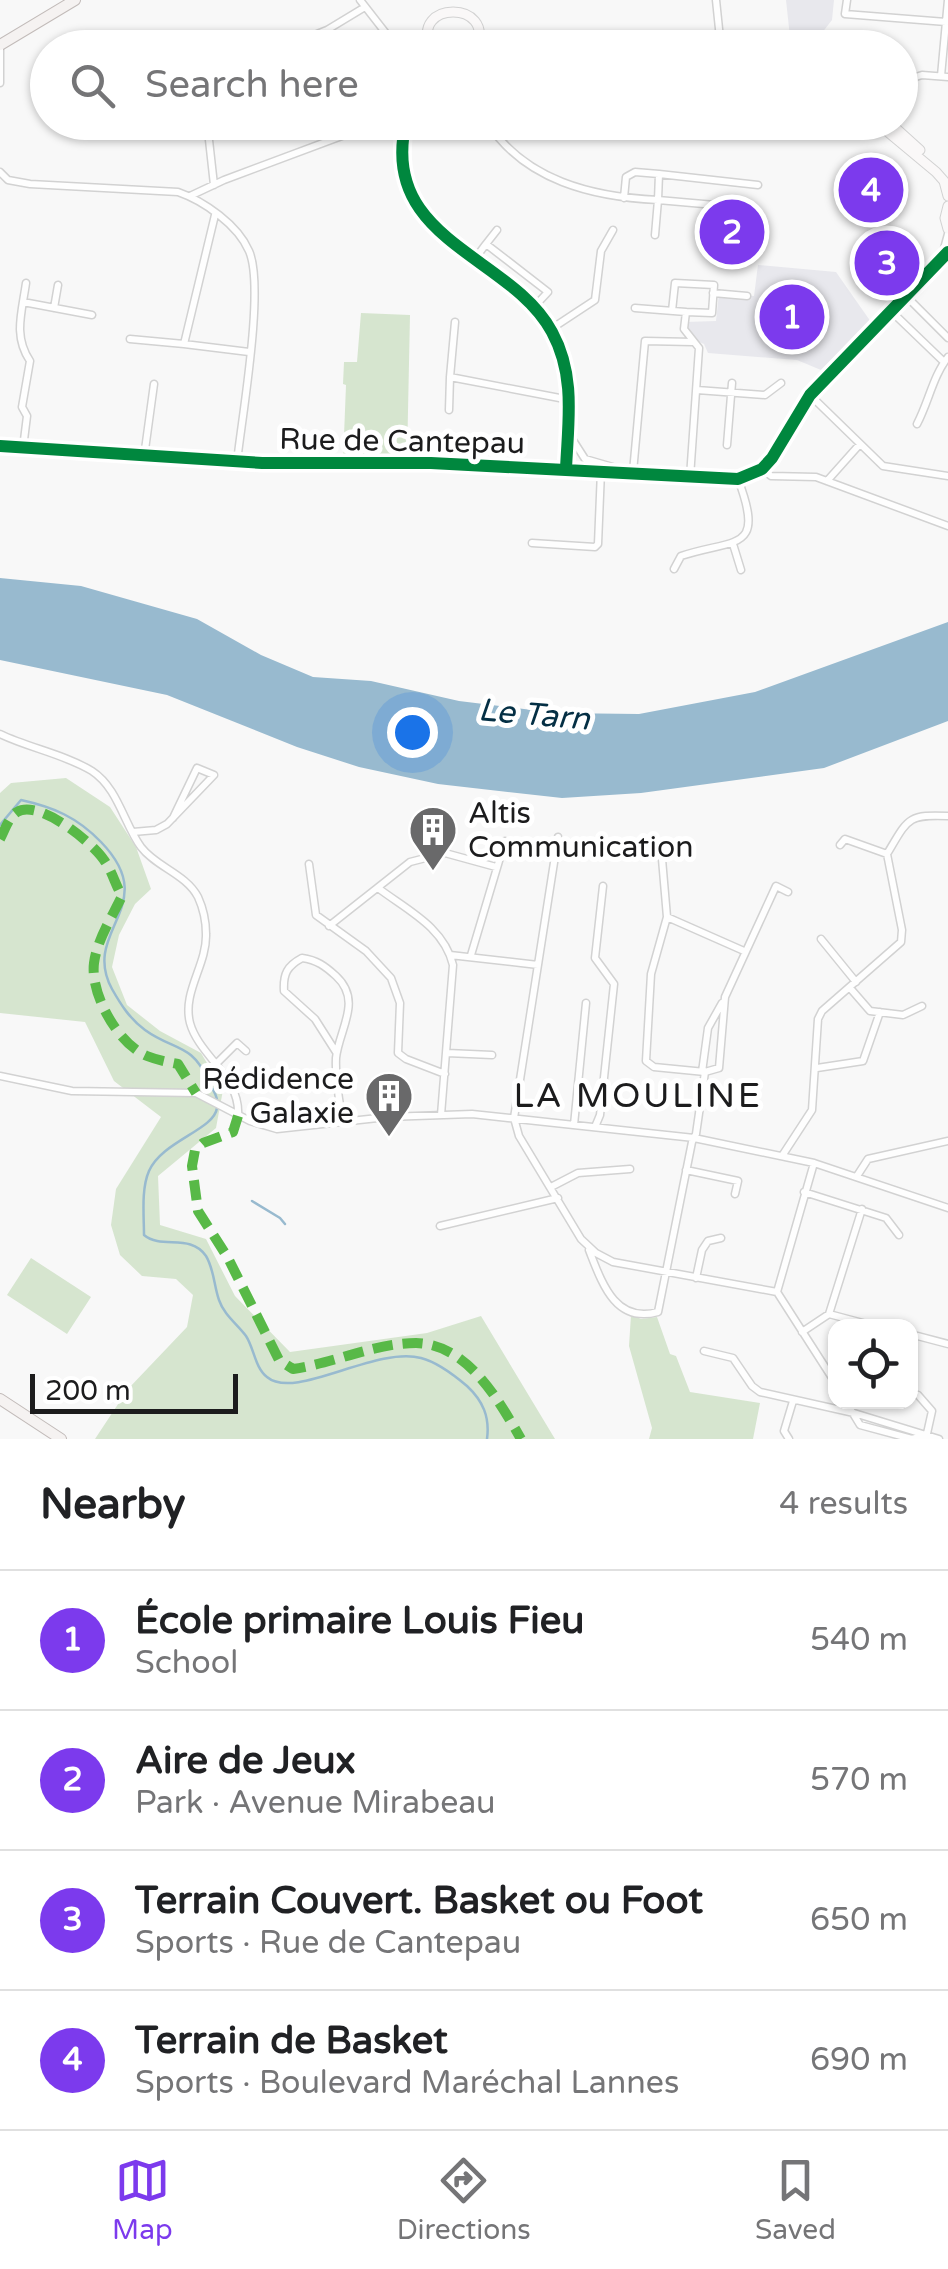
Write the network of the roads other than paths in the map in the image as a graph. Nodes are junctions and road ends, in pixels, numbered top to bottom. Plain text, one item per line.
1 (75, 0) edge
2 (716, 0) edge
3 (847, 0) edge
4 (948, 0) edge
5 (362, 3) edge
6 (440, 4) dead end
7 (457, 4) edge
8 (432, 18) junction
9 (946, 22) edge
10 (327, 30) edge
11 (383, 30) edge
12 (428, 30) edge
13 (478, 30) edge
14 (719, 30) edge
15 (0, 45) edge
16 (918, 76) edge
17 (945, 76) edge
18 (0, 83) edge
19 (208, 140) edge
20 (331, 140) edge
21 (403, 140) edge
22 (502, 140) edge
23 (901, 140) edge
24 (903, 140) edge
25 (0, 172) edge
26 (659, 174) junction
27 (948, 175) edge
28 (214, 184) junction
29 (758, 185) dead end
30 (190, 196) junction
31 (948, 196) edge
32 (624, 198) junction
33 (658, 200) junction
34 (948, 206) edge
35 (749, 208) dead end
36 (216, 214) junction
37 (497, 230) dead end
38 (613, 230) dead end
39 (948, 231) edge
40 (655, 235) dead end
41 (486, 244) junction
42 (945, 254) edge
43 (474, 260) junction
44 (26, 283) dead end
45 (58, 285) dead end
46 (713, 293) junction
47 (747, 296) dead end
48 (906, 296) junction
49 (23, 302) junction
50 (54, 308) junction
51 (533, 308) junction
52 (635, 308) dead end
53 (672, 312) junction
54 (686, 312) junction
55 (891, 312) junction
56 (92, 314) dead end
57 (455, 322) dead end
58 (551, 329) junction
59 (948, 338) edge
60 (130, 339) dead end
61 (694, 342) junction
62 (184, 344) junction
63 (249, 352) junction
64 (946, 359) edge
65 (450, 378) junction
66 (732, 383) dead end
67 (781, 383) dead end
68 (154, 384) dead end
69 (697, 390) junction
70 (731, 392) junction
71 (810, 395) junction
72 (570, 400) junction
73 (449, 410) dead end
74 (917, 424) dead end
75 (568, 433) junction
76 (728, 444) dead end
77 (860, 444) junction
78 (0, 446) edge
79 (23, 448) junction
80 (144, 457) junction
81 (237, 462) junction
82 (566, 469) junction
83 (762, 469) junction
84 (601, 471) junction
85 (634, 472) junction
86 (690, 476) junction
87 (948, 476) edge
88 (738, 479) junction
89 (827, 482) junction
90 (948, 526) edge
91 (532, 544) dead end
92 (732, 544) junction
93 (674, 569) dead end
94 (741, 570) dead end
95 (0, 734) edge
96 (948, 816) edge
97 (173, 818) junction
98 (133, 832) junction
99 (558, 838) dead end
100 (505, 841) dead end
101 (840, 845) dead end
102 (888, 854) junction
103 (662, 859) dead end
104 (309, 864) dead end
105 (496, 867) junction
106 (603, 886) dead end
107 (378, 888) junction
108 (788, 892) dead end
109 (667, 917) junction
110 (329, 926) junction
111 (822, 938) dead end
112 (744, 951) junction
113 (450, 954) junction
114 (471, 956) junction
115 (539, 965) junction
116 (853, 985) junction
117 (725, 998) junction
118 (586, 1002) dead end
119 (922, 1006) dead end
120 (880, 1012) junction
121 (246, 1052) dead end
122 (336, 1052) junction
123 (447, 1053) junction
124 (492, 1055) dead end
125 (217, 1063) junction
126 (816, 1069) junction
127 (704, 1072) junction
128 (445, 1074) junction
129 (0, 1076) edge
130 (441, 1114) junction
131 (238, 1116) junction
132 (514, 1118) junction
133 (343, 1122) junction
134 (574, 1124) junction
135 (595, 1127) junction
136 (694, 1138) junction
137 (948, 1142) edge
138 (782, 1156) junction
139 (814, 1164) junction
140 (630, 1169) dead end
141 (686, 1170) junction
142 (856, 1176) junction
143 (551, 1188) junction
144 (804, 1192) junction
145 (735, 1194) dead end
146 (558, 1198) junction
147 (948, 1208) edge
148 (862, 1209) junction
149 (440, 1226) dead end
150 (899, 1234) dead end
151 (722, 1238) dead end
152 (587, 1245) junction
153 (667, 1272) junction
154 (696, 1278) junction
155 (776, 1292) junction
156 (829, 1314) junction
157 (848, 1319) edge
158 (802, 1332) junction
159 (918, 1336) edge
160 (948, 1344) edge
161 (704, 1351) dead end
162 (828, 1372) edge
163 (918, 1395) dead end
164 (0, 1399) edge
165 (793, 1401) junction
166 (851, 1409) edge
167 (854, 1413) junction
168 (926, 1437) edge
169 (60, 1439) edge
170 (790, 1439) edge
171 (939, 1439) edge

1 - 15 main road
2 - 14 street
3 - 9 street
4 - 9 street
5 - 10 street
5 - 11 street
6 - 8 main road
7 - 8 main road
7 - 13 main road
8 - 12 main road
9 - 17 street
15 - 18 street
16 - 17 street
19 - 28 street
20 - 28 street
21 - 43 street
22 - 32 street
23 - 31 main road
24 - 27 main road
25 - 30 street
26 - 29 street
26 - 32 street
26 - 33 street
28 - 30 street
30 - 36 street
32 - 33 street
33 - 35 street
33 - 40 street
34 - 39 main road
36 - 62 street
36 - 63 street
37 - 41 street
38 - 58 street
39 - 42 street
41 - 43 street
41 - 51 street
42 - 48 street
43 - 51 street
44 - 49 street
45 - 50 street
46 - 47 street
46 - 53 street
46 - 54 street
48 - 55 street
48 - 59 street
49 - 50 street
49 - 79 street
50 - 56 street
51 - 58 street
52 - 53 street
53 - 54 street
54 - 61 street
55 - 64 street
55 - 71 street
57 - 65 street
58 - 72 street
60 - 62 street
61 - 69 street
61 - 85 street
62 - 63 street
63 - 81 street
64 - 74 street
65 - 72 street
65 - 73 street
66 - 70 street
67 - 70 street
68 - 80 street
69 - 70 street
69 - 86 street
70 - 76 street
71 - 77 street
71 - 83 street
72 - 75 street
75 - 82 street
75 - 85 street
77 - 87 street
77 - 89 street
78 - 79 street, Rue de Cantepau
79 - 80 street, Rue de Cantepau
80 - 81 street, Rue de Cantepau
81 - 82 street, Rue de Cantepau
82 - 84 street, Rue de Cantepau
83 - 88 street, Rue de Cantepau
83 - 89 street
84 - 85 street, Rue de Cantepau
84 - 91 street
85 - 86 street, Rue de Cantepau
86 - 88 street, Rue de Cantepau
88 - 92 street
89 - 90 street
92 - 93 street
92 - 94 street
95 - 98 street
96 - 102 street
97 - 97 street
97 - 98 street
98 - 125 street
99 - 115 street
100 - 105 street
101 - 102 street
102 - 116 street
103 - 109 street
104 - 110 street
105 - 107 street
105 - 114 street
106 - 135 street
107 - 110 street
107 - 113 street
108 - 112 street
109 - 112 street
109 - 127 street
110 - 128 street
111 - 116 street
112 - 117 street
113 - 114 street
113 - 123 street
114 - 115 street
115 - 132 street
116 - 120 street
116 - 126 street
117 - 127 street
117 - 127 street
118 - 134 street
119 - 120 street
120 - 126 street
121 - 125 street
122 - 122 street
122 - 133 street
123 - 124 street
123 - 128 street
125 - 131 street
126 - 138 street
127 - 136 street
128 - 130 street
129 - 131 street
130 - 132 street
130 - 133 street
131 - 133 street
132 - 134 street
132 - 143 street
134 - 135 street
135 - 136 street
136 - 138 street
136 - 141 street
137 - 142 street
138 - 139 street
139 - 142 street
139 - 144 street
140 - 143 street
141 - 145 street
141 - 153 street
142 - 147 street
143 - 146 street
144 - 148 street
144 - 155 street
146 - 149 street
146 - 152 street
148 - 150 street
148 - 156 street
151 - 154 street
152 - 153 street
152 - 153 street
153 - 154 street
154 - 155 street
155 - 158 street
156 - 157 street
156 - 158 street
158 - 162 street
159 - 160 street
161 - 165 street
163 - 168 street
164 - 169 main road
165 - 167 street
165 - 170 street
166 - 167 street
167 - 168 street
168 - 171 street

